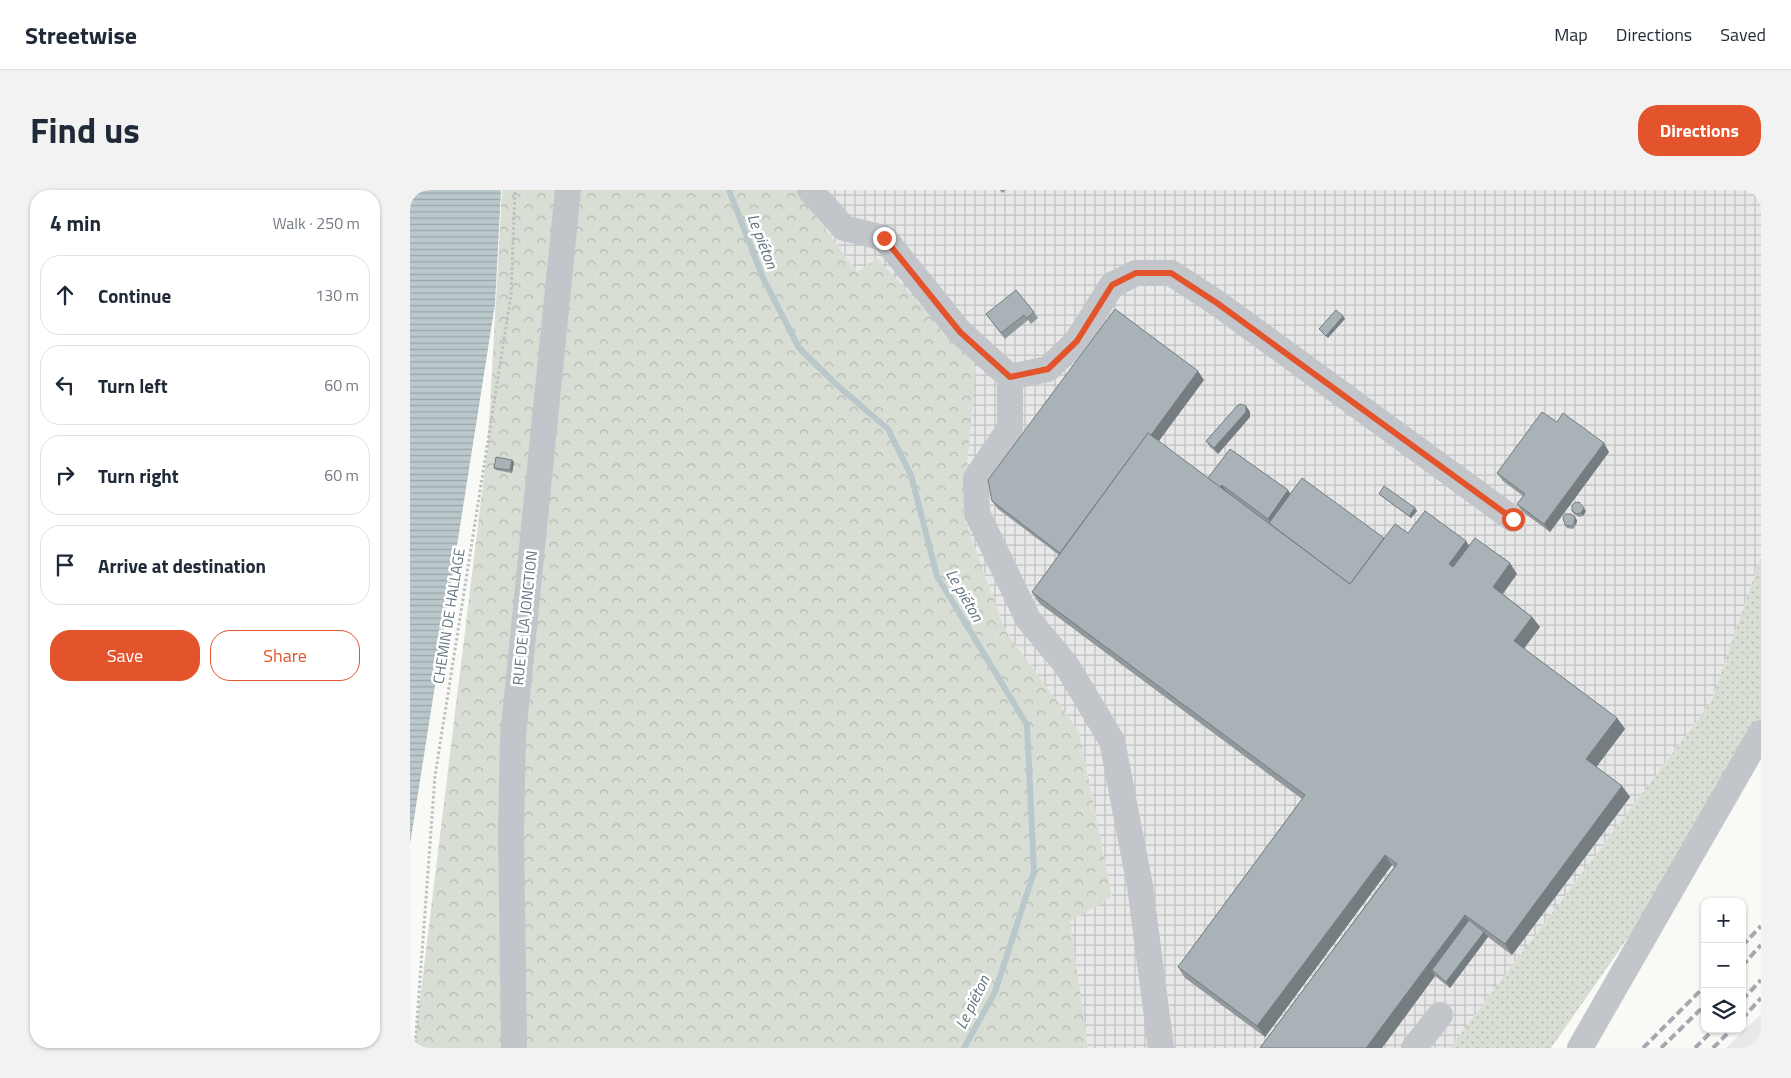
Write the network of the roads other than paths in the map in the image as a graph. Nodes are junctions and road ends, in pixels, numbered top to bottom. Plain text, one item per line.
1 (568, 190) edge
2 (810, 190) edge
3 (1010, 377) junction
4 (1513, 519) dead end
5 (1761, 733) edge
6 (1440, 1015) dead end
7 (514, 1048) edge
8 (1161, 1048) edge
9 (1414, 1048) edge
10 (1580, 1048) edge

1 - 7 street, RUE DE LA JONCTION
2 - 3 street
3 - 4 street
3 - 8 street
5 - 10 street
6 - 9 street

